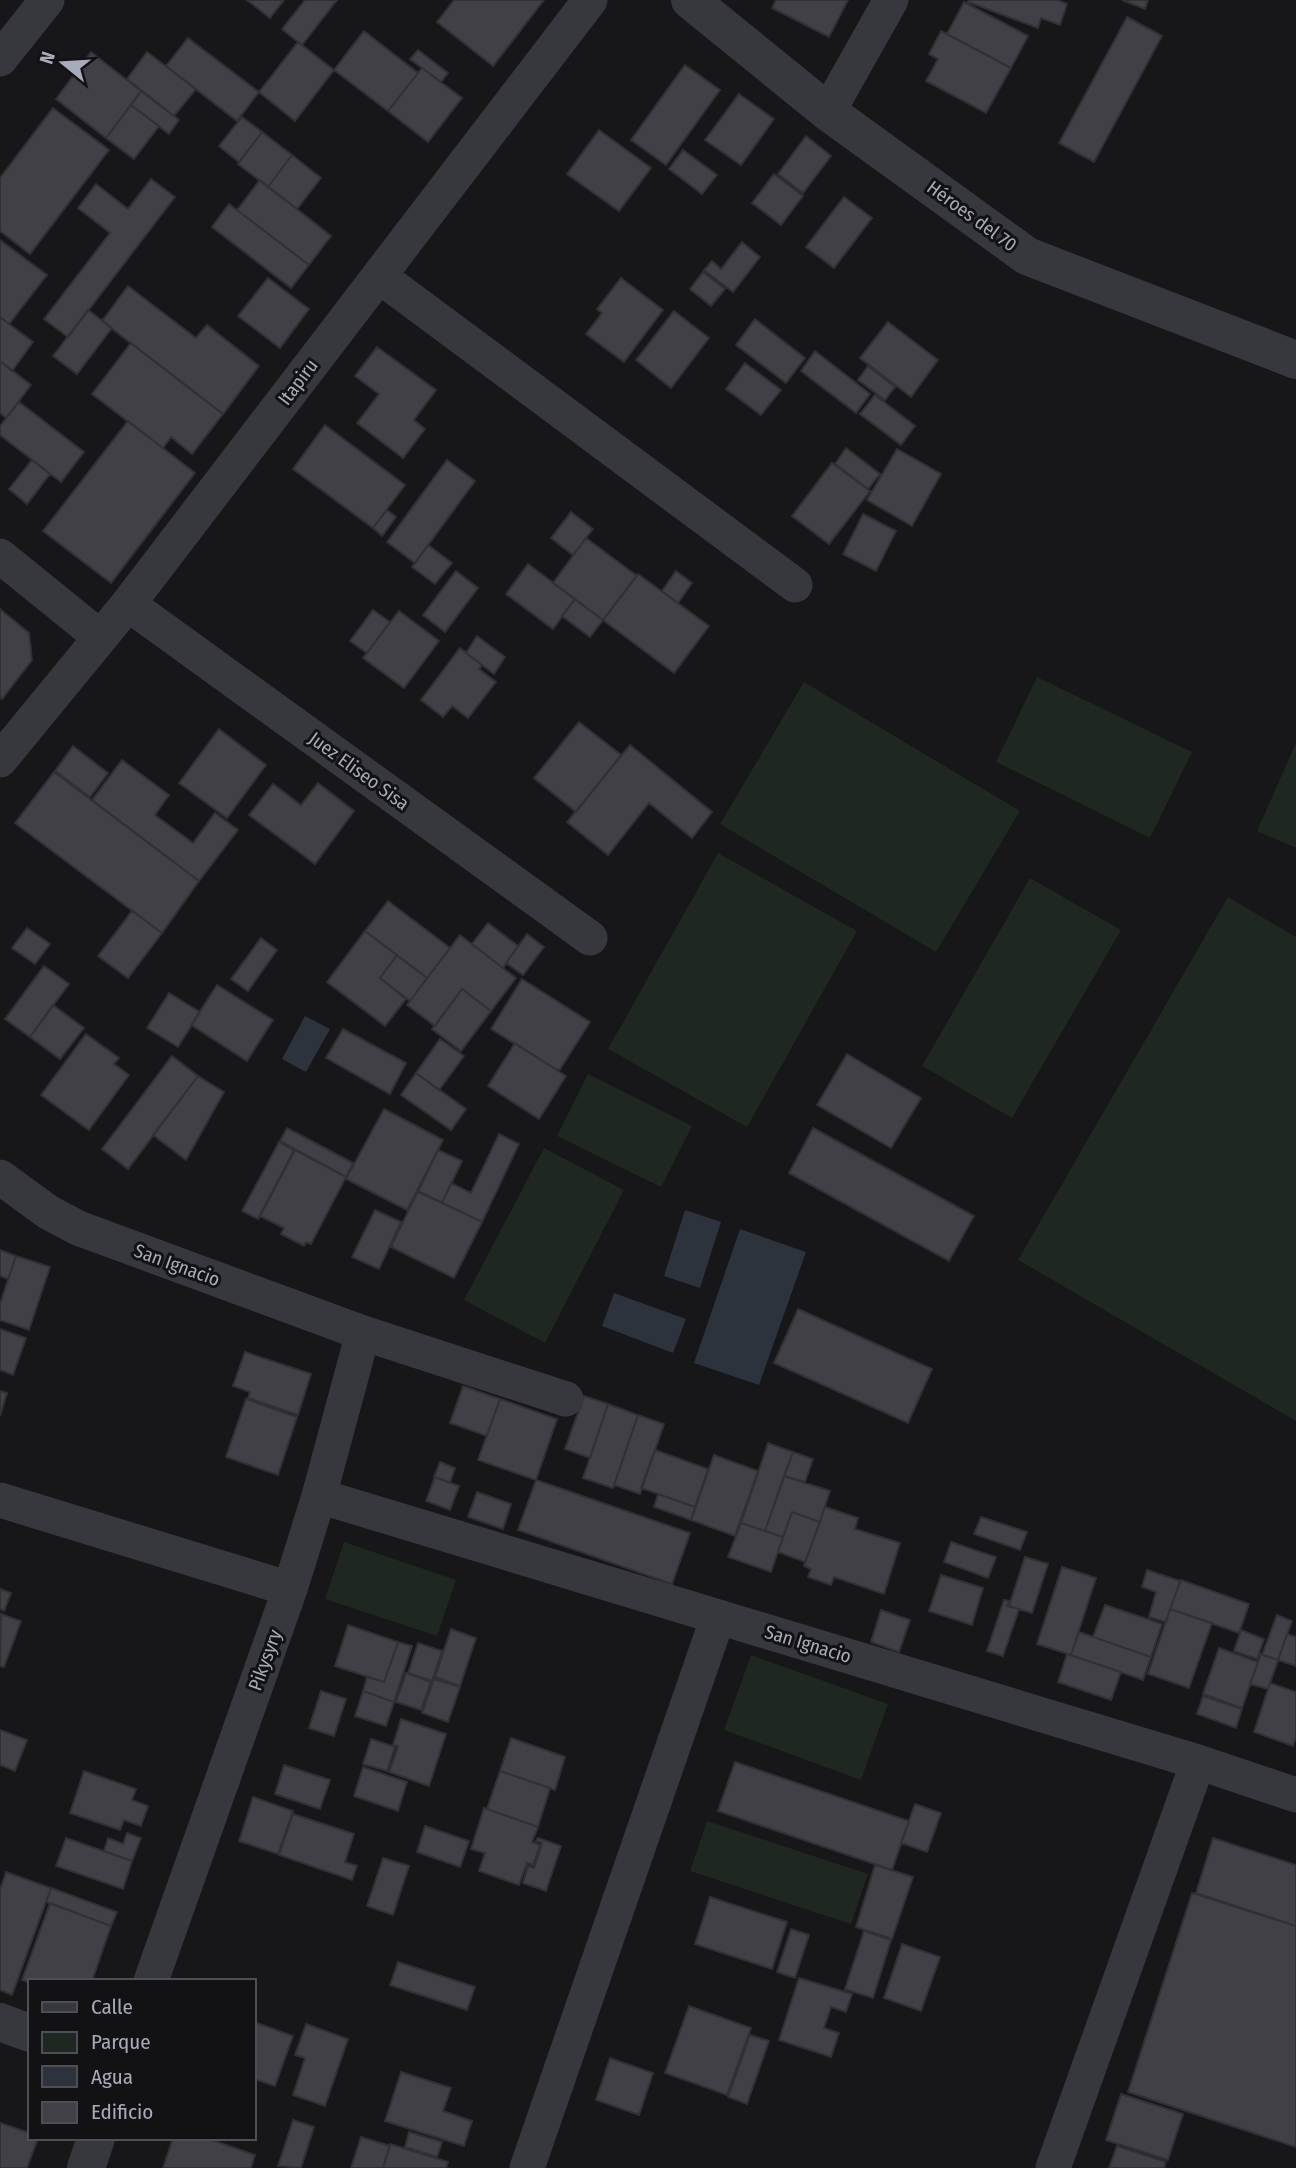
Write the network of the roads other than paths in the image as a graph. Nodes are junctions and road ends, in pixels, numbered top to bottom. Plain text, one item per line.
1 (47, 0) edge
2 (590, 0) edge
3 (690, 0) edge
4 (891, 0) edge
5 (0, 59) edge
6 (828, 112) junction
7 (379, 276) junction
8 (1296, 360) edge
9 (0, 556) edge
10 (795, 585) dead end
11 (128, 604) junction
12 (100, 637) junction
13 (0, 760) edge
14 (590, 938) dead end
15 (0, 1177) edge
16 (363, 1333) junction
17 (566, 1399) dead end
18 (318, 1496) junction
19 (0, 1500) edge
20 (290, 1589) junction
21 (718, 1617) junction
22 (1198, 1762) junction
23 (1296, 1795) edge
24 (152, 1979) edge
25 (0, 2022) edge
26 (28, 2032) edge
27 (95, 2140) edge
28 (86, 2168) edge
29 (527, 2168) edge
30 (1053, 2168) edge

1 - 5 street
2 - 7 street, Itapiru
3 - 6 street, Héroes del 70
4 - 6 street
6 - 8 street, Héroes del 70
7 - 10 street
7 - 11 street, Itapiru
9 - 12 street
11 - 12 street, Itapiru
11 - 14 street, Juez Eliseo Sisa
12 - 13 street, Itapiru
15 - 16 street, San Ignacio
16 - 17 street, San Ignacio
16 - 18 street, Pikysyry
18 - 20 street, Pikysyry
18 - 21 street, San Ignacio
19 - 20 street
20 - 24 street, Pikysyry
21 - 22 street, San Ignacio
21 - 29 street
22 - 23 street, San Ignacio
22 - 30 street
25 - 26 street
27 - 28 street

